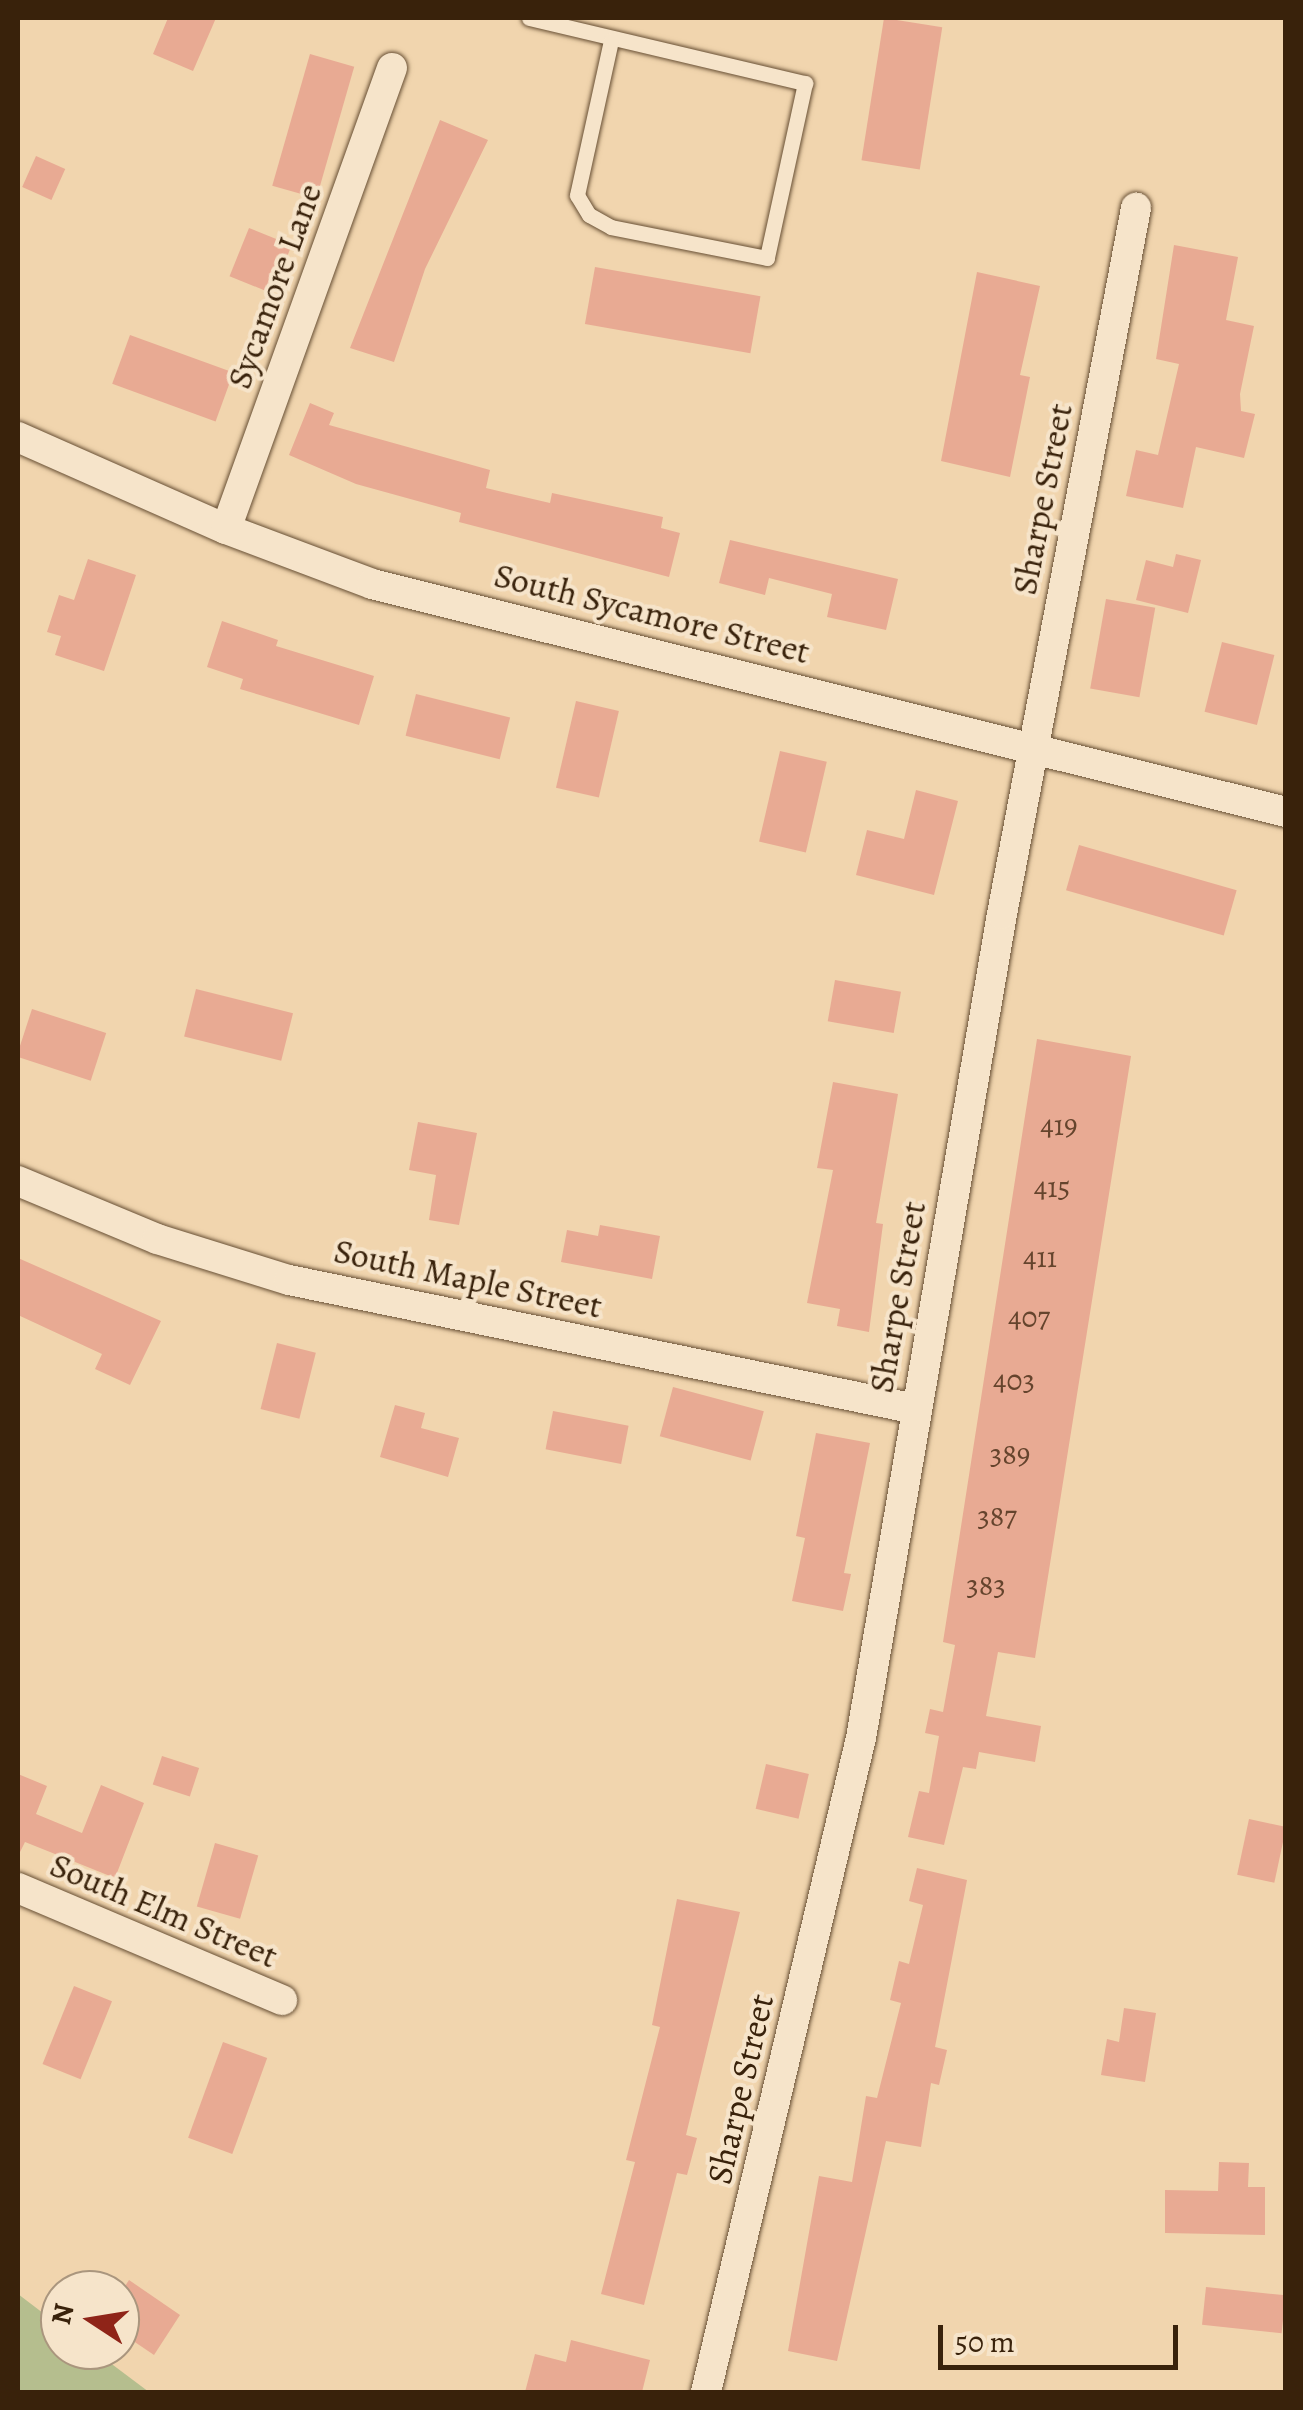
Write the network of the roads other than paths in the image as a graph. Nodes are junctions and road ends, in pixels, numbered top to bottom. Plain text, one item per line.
1 (529, 18) edge
2 (611, 41) junction
3 (392, 68) dead end
4 (1136, 208) dead end
5 (18, 436) edge
6 (226, 529) junction
7 (1034, 747) junction
8 (1286, 812) edge
9 (18, 1181) edge
10 (916, 1408) junction
11 (18, 1888) edge
12 (282, 2000) dead end
13 (706, 2392) edge

1 - 2 lane
2 - 2 lane
3 - 6 street, Sycamore Lane
4 - 7 street, Sharpe Street
5 - 6 street, South Sycamore Street
6 - 7 street, South Sycamore Street
7 - 8 street, South Sycamore Street
7 - 10 street, Sharpe Street
9 - 10 street, South Maple Street
10 - 13 street, Sharpe Street
11 - 12 street, South Elm Street

